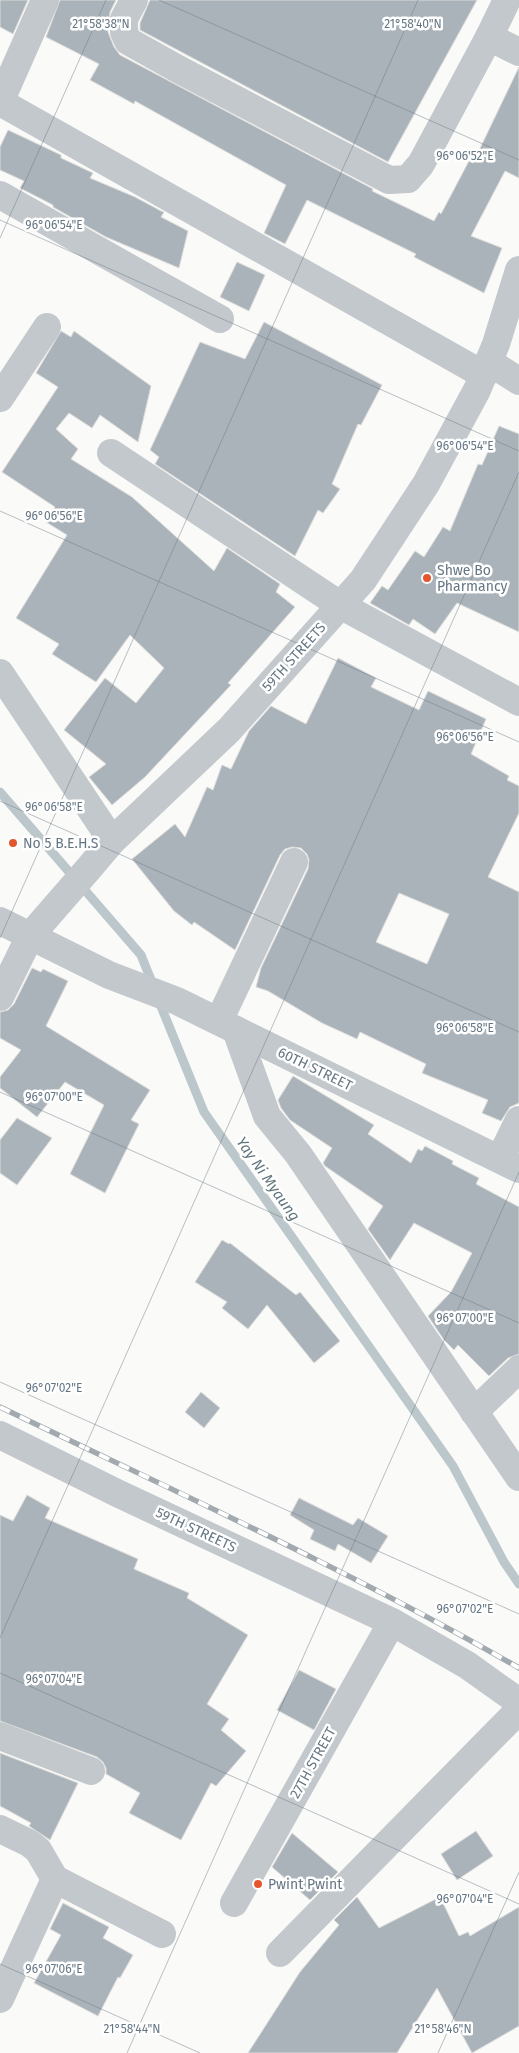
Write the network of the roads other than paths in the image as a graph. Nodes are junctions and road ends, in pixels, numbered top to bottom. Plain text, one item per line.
1 (45, 0) edge
2 (134, 0) edge
3 (507, 0) edge
4 (489, 37) junction
5 (519, 52) edge
6 (0, 102) edge
7 (0, 195) edge
8 (519, 270) edge
9 (220, 319) dead end
10 (47, 326) dead end
11 (486, 368) junction
12 (519, 381) edge
13 (0, 398) edge
14 (111, 453) dead end
15 (340, 605) junction
16 (0, 673) edge
17 (519, 702) edge
18 (112, 841) junction
19 (294, 862) dead end
20 (0, 921) edge
21 (30, 936) junction
22 (0, 997) edge
23 (227, 1026) junction
24 (519, 1120) edge
25 (509, 1164) edge
26 (519, 1369) edge
27 (474, 1412) junction
28 (0, 1436) edge
29 (519, 1477) edge
30 (392, 1622) junction
31 (519, 1702) edge
32 (519, 1710) edge
33 (0, 1736) edge
34 (91, 1771) dead end
35 (0, 1829) edge
36 (55, 1879) junction
37 (234, 1903) dead end
38 (162, 1934) dead end
39 (280, 1953) dead end
40 (0, 1999) edge

1 - 6 street
2 - 4 street
3 - 4 street
4 - 5 street
6 - 11 street
7 - 9 street
8 - 11 street, 59TH STREETS
10 - 13 street
11 - 12 street
11 - 15 street, 59TH STREETS
14 - 15 street
15 - 17 street
15 - 18 street, 59TH STREETS
16 - 18 street
18 - 21 street, 59TH STREETS
19 - 23 street
20 - 21 street, 60TH STREET
21 - 22 street, 59TH STREETS
21 - 23 street, 60TH STREET
23 - 25 street, 60TH STREET
23 - 27 street
24 - 25 street
26 - 27 street
27 - 29 street
28 - 30 street, 59TH STREETS
30 - 31 street, 59TH STREETS
30 - 37 street, 27TH STREET
32 - 39 street
33 - 34 street
35 - 36 street
36 - 38 street
36 - 40 street

